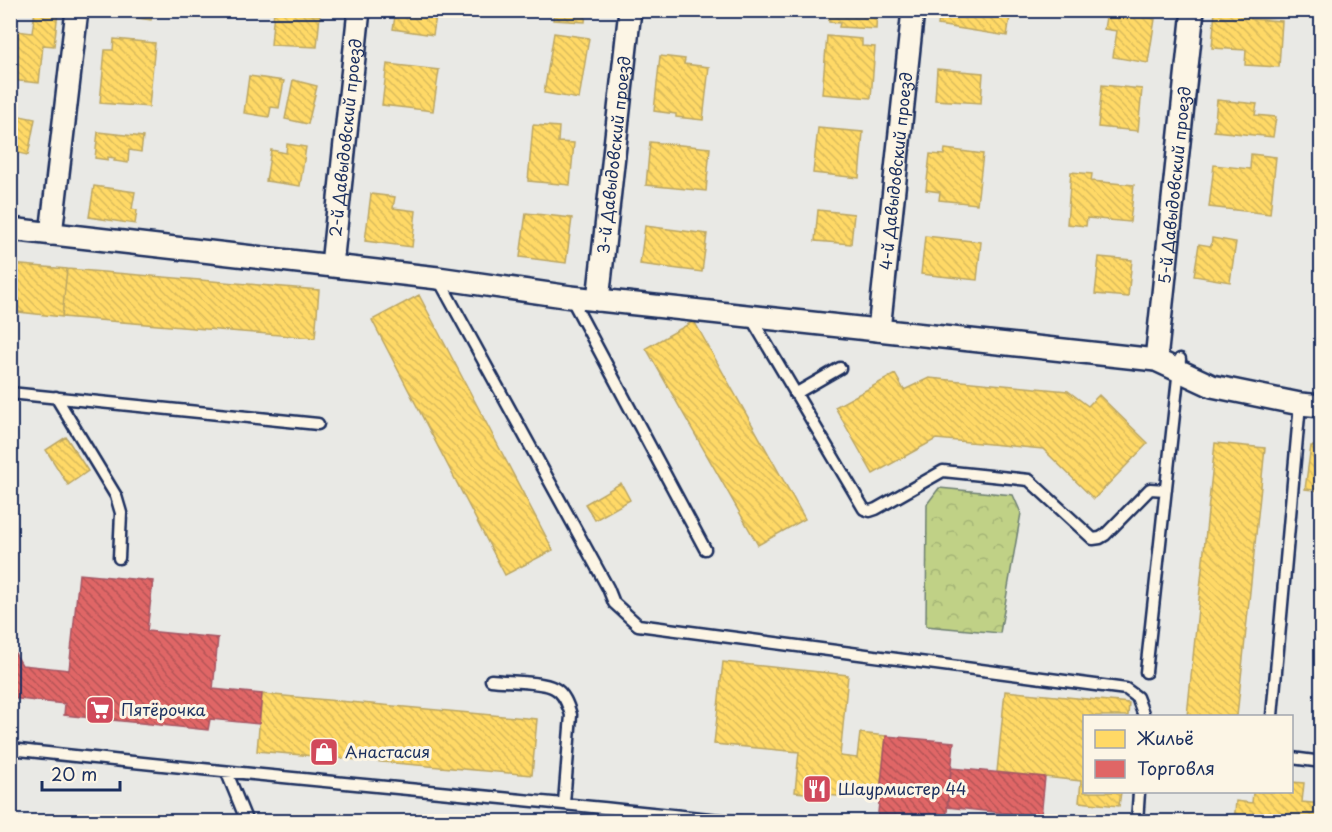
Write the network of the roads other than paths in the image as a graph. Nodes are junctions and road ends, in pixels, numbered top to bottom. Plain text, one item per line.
1 (77, 10) edge
2 (359, 10) edge
3 (630, 10) edge
4 (913, 10) edge
5 (1193, 10) edge
6 (10, 229) edge
7 (51, 234) junction
8 (332, 265) junction
9 (438, 278) junction
10 (571, 297) junction
11 (598, 300) junction
12 (750, 316) junction
13 (879, 330) junction
14 (1156, 360) junction
15 (1180, 365) junction
16 (840, 368) dead end
17 (10, 393) edge
18 (795, 394) junction
19 (56, 396) junction
20 (1300, 404) junction
21 (1322, 406) edge
22 (318, 424) dead end
23 (1166, 490) junction
24 (705, 549) dead end
25 (119, 558) dead end
26 (1146, 672) dead end
27 (491, 680) dead end
28 (1143, 715) edge
29 (1272, 715) edge
30 (10, 749) edge
31 (1293, 758) edge
32 (1322, 762) edge
33 (227, 773) junction
34 (1139, 793) edge
35 (564, 803) junction
36 (247, 822) edge
37 (740, 822) edge
38 (1137, 822) edge

1 - 7 street
2 - 8 street, 2-й Давыдовский проезд
3 - 11 street, 3-й Давыдовский проезд
4 - 13 street, 4-й Давыдовский проезд
5 - 14 street, 5-й Давыдовский проезд
6 - 7 street
7 - 8 street
8 - 9 street
9 - 10 street
9 - 28 lane
10 - 11 street
10 - 24 lane
11 - 12 street
12 - 13 street
12 - 18 lane
13 - 14 street
14 - 15 street
15 - 20 street
15 - 23 lane
16 - 18 lane
17 - 19 lane
18 - 23 lane
19 - 22 lane
19 - 25 lane
20 - 21 street
20 - 29 lane
23 - 26 lane
27 - 35 lane
30 - 33 lane
31 - 32 lane
33 - 35 lane
33 - 36 lane
34 - 38 lane
35 - 37 lane

